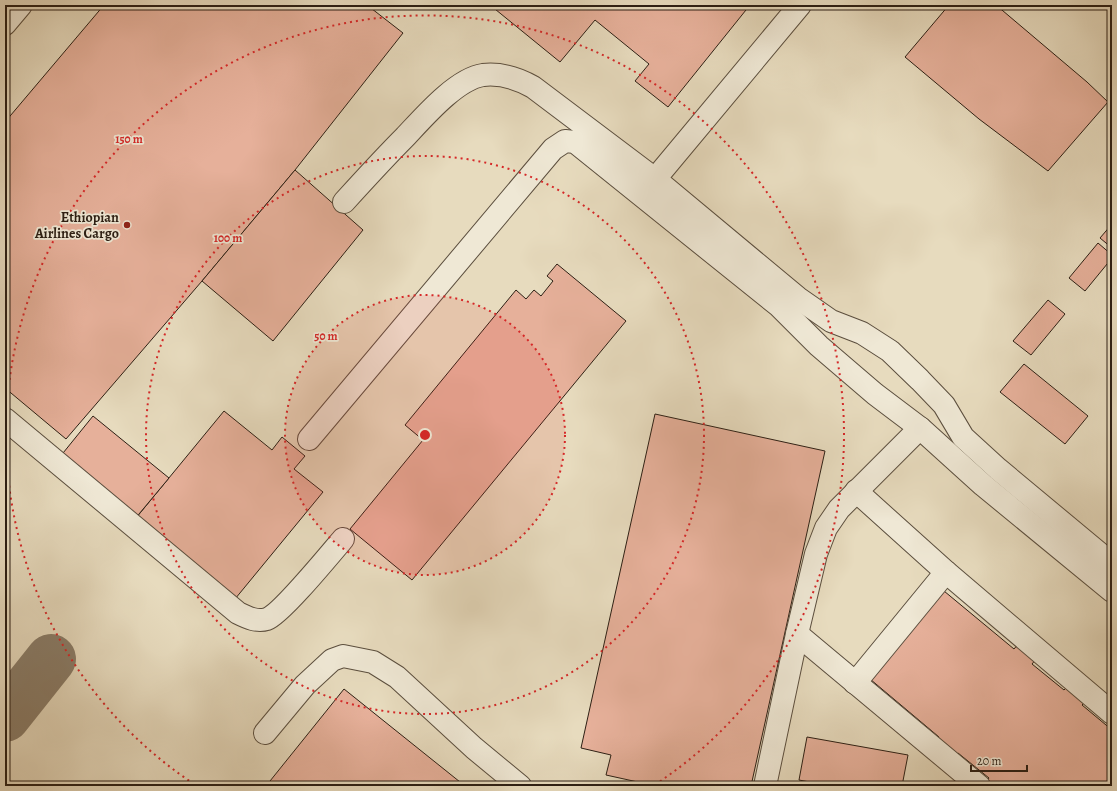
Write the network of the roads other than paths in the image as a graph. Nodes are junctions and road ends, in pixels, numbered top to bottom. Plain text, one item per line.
1 (21, 5) edge
2 (800, 5) edge
3 (5, 24) edge
4 (655, 179) junction
5 (344, 202) dead end
6 (5, 419) edge
7 (920, 428) junction
8 (309, 439) dead end
9 (856, 491) junction
10 (343, 539) dead end
11 (1112, 564) edge
12 (946, 572) junction
13 (1112, 591) edge
14 (797, 634) junction
15 (856, 683) junction
16 (1112, 713) edge
17 (265, 733) dead end
18 (520, 786) edge
19 (765, 786) edge
20 (979, 786) edge

1 - 3 lane
2 - 4 lane
4 - 5 lane
4 - 11 lane
6 - 10 lane
7 - 8 lane
7 - 9 lane
7 - 13 lane
9 - 12 lane
9 - 14 lane
12 - 15 lane
12 - 16 lane
14 - 15 lane
14 - 19 lane
15 - 20 lane
17 - 18 lane

